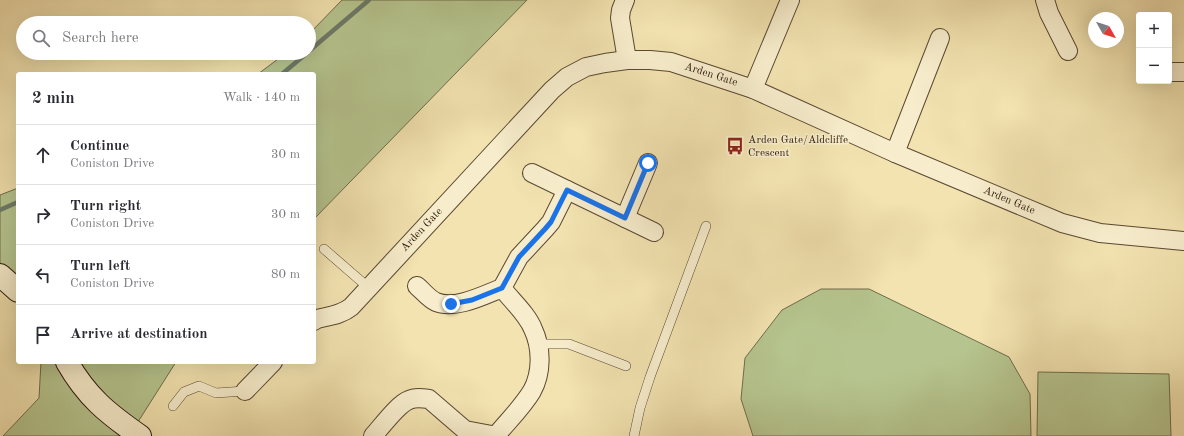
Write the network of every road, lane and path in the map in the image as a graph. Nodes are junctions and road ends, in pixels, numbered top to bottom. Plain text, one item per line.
1 (625, 0) edge
2 (790, 0) edge
3 (1045, 0) edge
4 (940, 38) dead end
5 (1068, 51) dead end
6 (627, 60) junction
7 (1172, 72) edge
8 (1184, 72) edge
9 (753, 89) junction
10 (895, 154) junction
11 (648, 163) dead end
12 (532, 173) dead end
13 (567, 190) junction
14 (625, 218) junction
15 (706, 226) dead end
16 (654, 232) dead end
17 (1184, 241) edge
18 (324, 249) dead end
19 (0, 275) edge
20 (417, 286) dead end
21 (369, 288) junction
22 (502, 288) junction
23 (16, 289) edge
24 (316, 320) edge
25 (537, 344) junction
26 (68, 364) edge
27 (270, 364) edge
28 (626, 366) dead end
29 (245, 391) joint
30 (173, 406) dead end
31 (140, 436) edge
32 (373, 436) edge
33 (497, 436) edge
34 (634, 436) edge

1 - 6 street
2 - 9 street
3 - 5 street
4 - 10 street
6 - 9 street, Arden Gate
6 - 21 street, Arden Gate
7 - 8 street
9 - 10 street, Arden Gate
10 - 17 street, Arden Gate
11 - 14 street
12 - 13 street
13 - 14 street
13 - 22 street
14 - 16 street
15 - 34 lane
18 - 21 lane
19 - 23 street
20 - 22 street
21 - 24 street, Arden Gate
22 - 25 street
25 - 28 lane
25 - 33 street
26 - 31 street
27 - 29 street
29 - 30 lane
32 - 33 street

